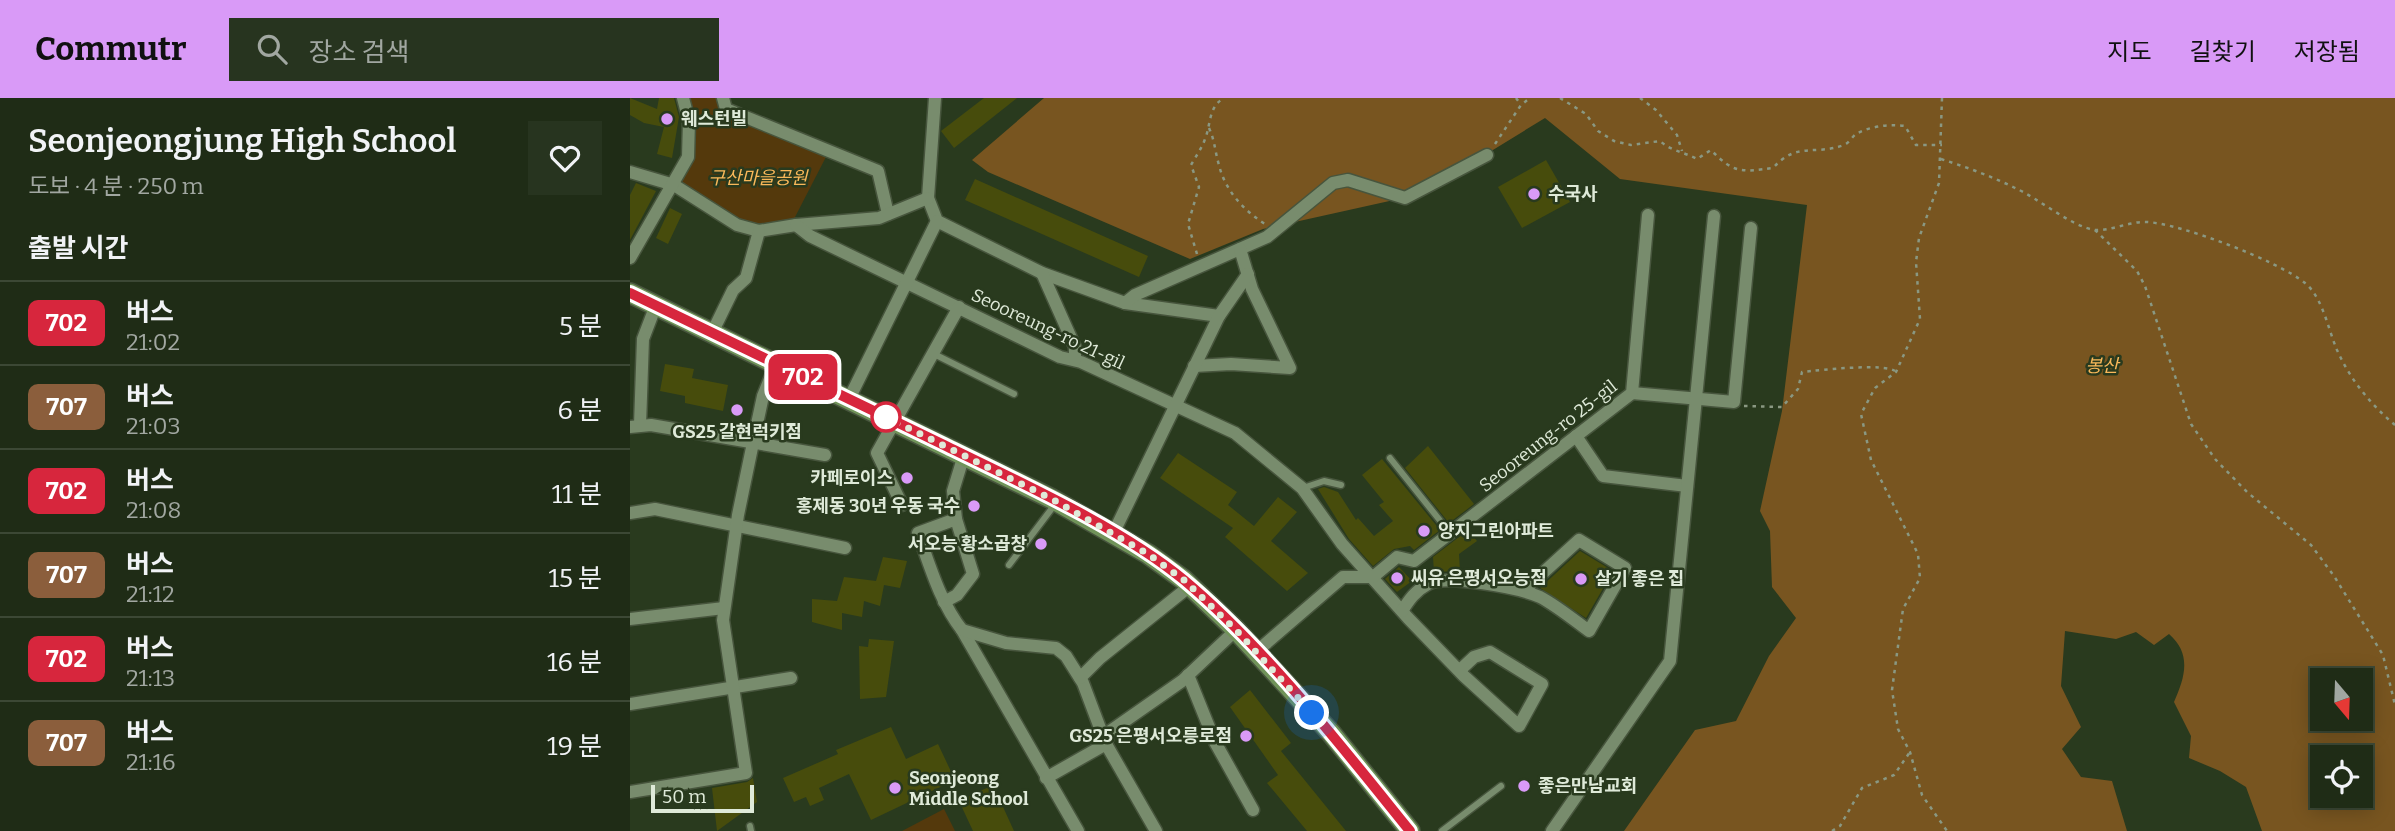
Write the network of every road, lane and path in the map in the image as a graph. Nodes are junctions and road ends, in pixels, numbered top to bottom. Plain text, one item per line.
1 (682, 98) edge
2 (723, 98) edge
3 (935, 98) edge
4 (1224, 98) edge
5 (1516, 98) edge
6 (1530, 98) edge
7 (1560, 98) edge
8 (1640, 98) edge
9 (1942, 98) edge
10 (1521, 105) junction
11 (1209, 128) junction
12 (1942, 145) junction
13 (1682, 151) junction
14 (1487, 155) joint
15 (1941, 159) junction
16 (630, 172) edge
17 (674, 185) junction
18 (928, 198) junction
19 (888, 214) junction
20 (1648, 215) dead end
21 (1714, 216) dead end
22 (937, 221) junction
23 (796, 225) junction
24 (1752, 228) dead end
25 (1276, 230) junction
26 (2095, 230) junction
27 (759, 231) junction
28 (1240, 249) junction
29 (630, 258) edge
30 (1199, 267) junction
31 (1042, 273) junction
32 (1248, 274) junction
33 (907, 282) junction
34 (630, 293) edge
35 (1125, 303) junction
36 (656, 305) junction
37 (960, 307) junction
38 (1219, 316) junction
39 (712, 333) junction
40 (934, 355) junction
41 (1075, 360) junction
42 (776, 364) junction
43 (1194, 366) junction
44 (1896, 372) junction
45 (1632, 393) junction
46 (1014, 394) dead end
47 (849, 399) junction
48 (1696, 400) junction
49 (1734, 402) junction
50 (1175, 407) junction
51 (896, 422) junction
52 (2395, 425) edge
53 (635, 426) edge
54 (1576, 436) junction
55 (752, 443) junction
56 (825, 455) dead end
57 (964, 455) junction
58 (1390, 458) dead end
59 (1341, 485) dead end
60 (1687, 486) junction
61 (1302, 488) junction
62 (1057, 502) junction
63 (902, 505) dead end
64 (630, 513) edge
65 (956, 519) junction
66 (737, 523) junction
67 (1450, 533) junction
68 (1112, 534) junction
69 (845, 548) dead end
70 (1009, 565) dead end
71 (1373, 576) junction
72 (1190, 586) junction
73 (1522, 591) junction
74 (944, 602) junction
75 (724, 608) junction
76 (1402, 611) junction
77 (630, 619) edge
78 (962, 630) junction
79 (1236, 630) junction
80 (1256, 652) junction
81 (1459, 671) junction
82 (1188, 675) junction
83 (791, 678) dead end
84 (1080, 678) junction
85 (733, 686) junction
86 (630, 704) edge
87 (2395, 705) edge
88 (1106, 744) junction
89 (1910, 752) junction
90 (1046, 778) junction
91 (1501, 786) dead end
92 (630, 792) edge
93 (1253, 810) dead end
94 (1078, 831) edge
95 (1156, 831) edge
96 (1410, 831) edge
97 (1442, 831) edge
98 (1552, 831) edge
99 (1832, 831) edge
100 (1947, 831) edge

1 - 17 street
2 - 19 street
3 - 18 street
4 - 11 path
5 - 10 path
6 - 10 path
7 - 13 path
8 - 13 path
9 - 12 path
10 - 14 path
11 - 25 path
11 - 30 path
12 - 13 path
12 - 15 path
14 - 25 street
15 - 26 path
15 - 44 path
16 - 17 street
17 - 27 street
17 - 29 street
18 - 19 street
18 - 22 street
19 - 23 street
20 - 45 street, Seooreung-ro 25-gil
21 - 48 street
22 - 31 street
22 - 33 street
23 - 27 street
23 - 33 street, Seooreung-ro 21-gil
24 - 49 street
25 - 28 street
26 - 52 path
26 - 87 path
27 - 39 street
28 - 30 street
28 - 32 street
30 - 35 street
31 - 35 street
31 - 41 street
32 - 38 street
32 - 43 street
33 - 37 street, Seooreung-ro 21-gil
33 - 47 street
34 - 36 main road
35 - 38 street
36 - 39 main road
36 - 53 street
37 - 40 street
37 - 41 street, Seooreung-ro 21-gil
38 - 43 street
39 - 42 main road
40 - 46 lane
40 - 51 street
41 - 50 street, Seooreung-ro 21-gil
42 - 47 main road
42 - 55 street
43 - 50 street
44 - 49 path
44 - 89 path
45 - 48 street
45 - 54 street, Seooreung-ro 25-gil
47 - 51 main road
48 - 49 street
48 - 60 street
50 - 61 street
50 - 68 street
51 - 57 main road
51 - 63 street
53 - 55 street
54 - 60 street
54 - 67 street, Seooreung-ro 25-gil
55 - 56 street
55 - 66 street
57 - 62 main road
57 - 65 street
58 - 67 lane
59 - 61 lane
60 - 98 street
61 - 71 street
62 - 68 main road
62 - 70 lane
64 - 66 street
65 - 74 street
65 - 74 street
66 - 69 street
66 - 75 street
67 - 71 street, Seooreung-ro 25-gil
68 - 72 main road
71 - 76 street
71 - 80 street, Seooreung-ro 25-gil
72 - 79 main road
72 - 84 street
73 - 73 street
73 - 76 street
74 - 78 street
75 - 77 street
75 - 85 street
76 - 81 street
78 - 84 street
78 - 90 street
79 - 80 main road
79 - 82 street
80 - 96 main road
81 - 81 street
82 - 88 street
82 - 93 street
83 - 85 street
84 - 88 street
85 - 86 street
85 - 92 street
88 - 90 street
88 - 95 street
89 - 99 path
89 - 100 path
90 - 94 street
91 - 97 lane

